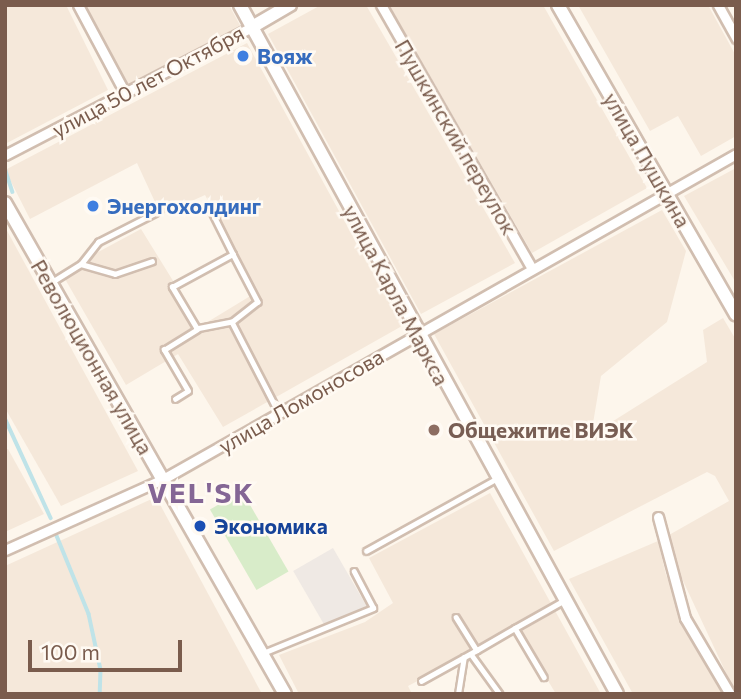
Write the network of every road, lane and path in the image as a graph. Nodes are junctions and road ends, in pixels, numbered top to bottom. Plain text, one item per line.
1 (78, 5) edge
2 (240, 5) edge
3 (290, 5) edge
4 (381, 5) edge
5 (558, 5) edge
6 (718, 5) edge
7 (252, 27) junction
8 (736, 38) edge
9 (125, 93) junction
10 (736, 154) edge
11 (5, 156) edge
12 (666, 192) junction
13 (5, 203) edge
14 (210, 208) dead end
15 (155, 213) dead end
16 (233, 254) junction
17 (152, 261) dead end
18 (81, 264) junction
19 (532, 269) junction
20 (48, 284) junction
21 (736, 315) edge
22 (232, 322) junction
23 (197, 329) junction
24 (417, 335) junction
25 (175, 399) dead end
26 (280, 414) junction
27 (163, 479) junction
28 (496, 479) junction
29 (657, 517) dead end
30 (5, 550) edge
31 (366, 551) dead end
32 (354, 572) dead end
33 (564, 601) junction
34 (456, 617) dead end
35 (515, 628) junction
36 (477, 650) junction
37 (263, 653) junction
38 (471, 654) junction
39 (464, 657) junction
40 (544, 677) dead end
41 (421, 681) dead end
42 (285, 694) edge
43 (458, 694) edge
44 (500, 694) edge
45 (617, 694) edge
46 (730, 694) edge

1 - 9 street
2 - 7 main road, улица Карла Маркса
3 - 7 main road, улица 50 лет Октября
4 - 19 street, Пушкинский переулок
5 - 12 main road, улица Пушкина
6 - 8 street
7 - 9 street, улица 50 лет Октября
7 - 24 main road, улица Карла Маркса
9 - 11 street, улица 50 лет Октября
10 - 12 street, улица Ломоносова
12 - 19 street, улица Ломоносова
12 - 21 main road, улица Пушкина
13 - 20 main road, Революционная улица
14 - 16 lane
15 - 18 lane
16 - 22 lane
16 - 23 lane
17 - 18 lane
18 - 20 lane
19 - 24 street, улица Ломоносова
20 - 27 main road, Революционная улица
22 - 23 lane
22 - 26 lane
23 - 25 lane
24 - 26 street, улица Ломоносова
24 - 28 main road, улица Карла Маркса
26 - 27 street, улица Ломоносова
27 - 30 street, улица Ломоносова
27 - 37 main road, Революционная улица
28 - 31 lane
28 - 33 main road, улица Карла Маркса
29 - 46 street
32 - 37 lane
33 - 35 lane
33 - 45 main road, улица Карла Маркса
34 - 36 lane
35 - 36 lane
35 - 40 lane
36 - 38 lane
37 - 42 main road, Революционная улица
38 - 39 lane
38 - 44 lane
39 - 41 lane
39 - 43 lane

